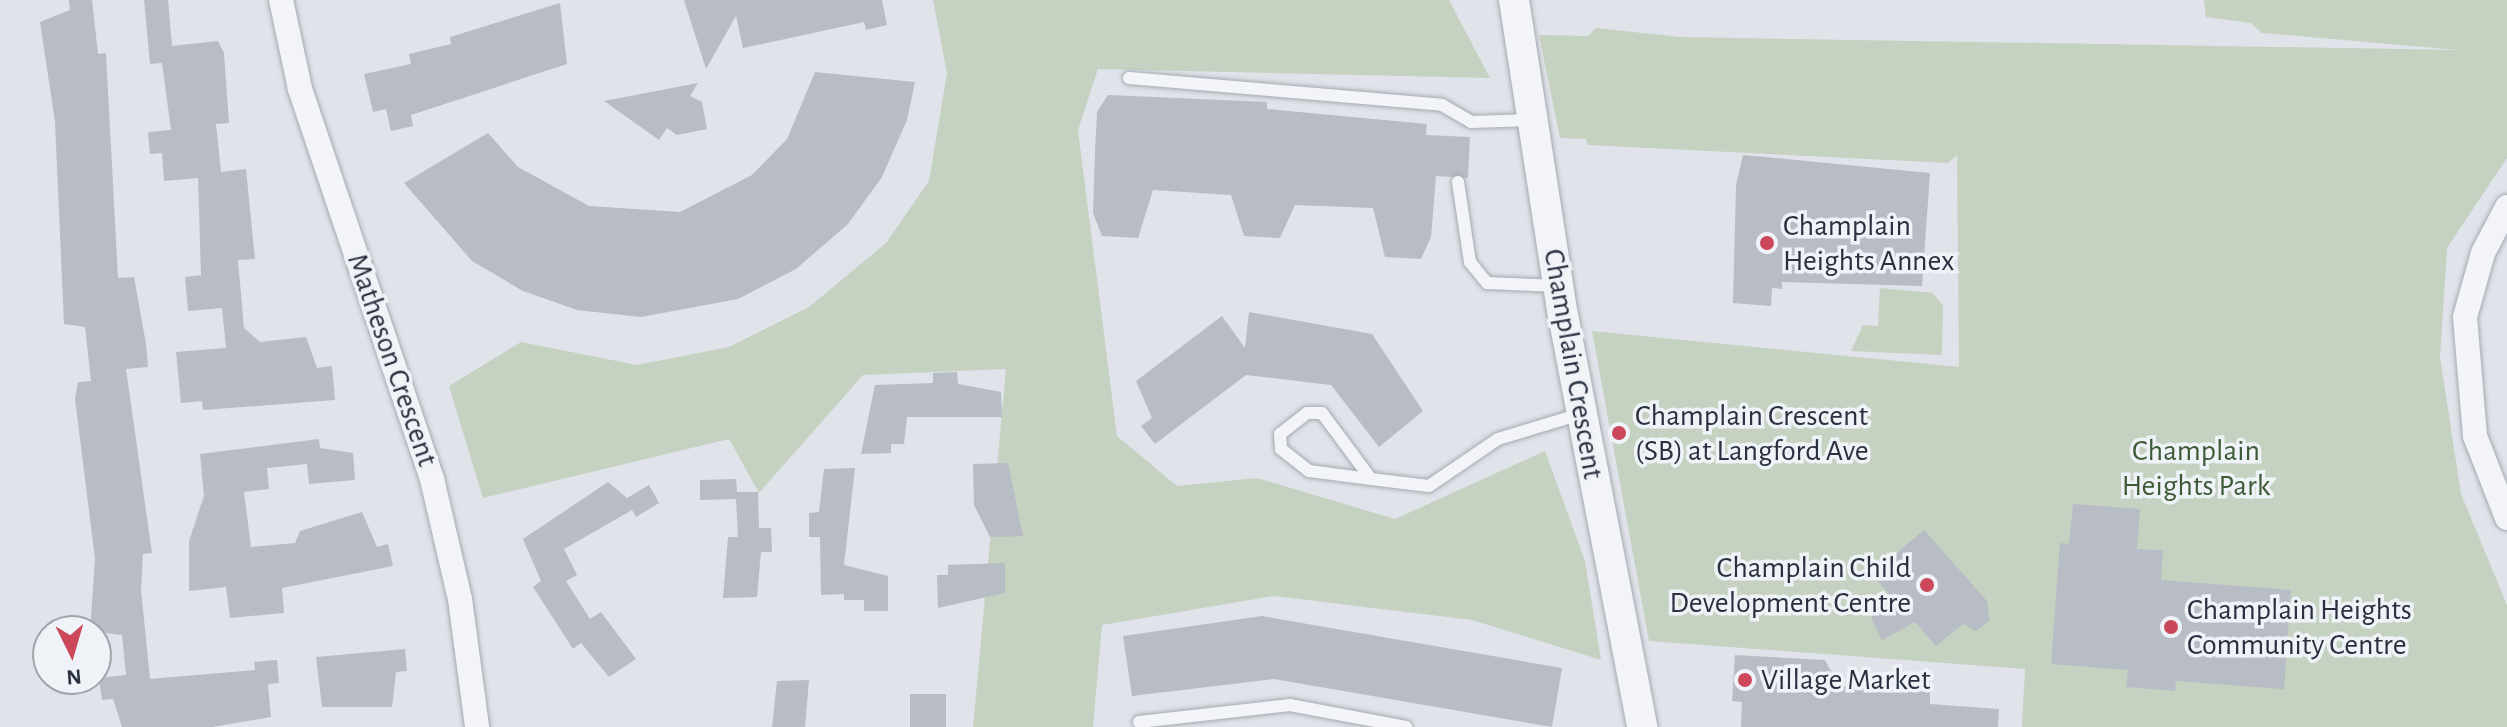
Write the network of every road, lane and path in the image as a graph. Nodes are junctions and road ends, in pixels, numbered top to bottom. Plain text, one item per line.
1 (281, 0) edge
2 (1514, 0) edge
3 (1129, 78) dead end
4 (1535, 120) junction
5 (1458, 182) dead end
6 (2507, 207) edge
7 (1558, 286) junction
8 (1581, 414) junction
9 (1371, 479) junction
10 (2507, 518) edge
11 (1139, 722) dead end
12 (477, 727) edge
13 (1406, 727) edge
14 (1642, 727) edge

1 - 12 street, Matheson Crescent
2 - 4 street, Champlain Crescent
3 - 4 lane
4 - 7 street, Champlain Crescent
5 - 7 lane
6 - 10 street
7 - 8 street, Champlain Crescent
8 - 9 lane
8 - 14 street, Champlain Crescent
9 - 9 lane
11 - 13 lane

